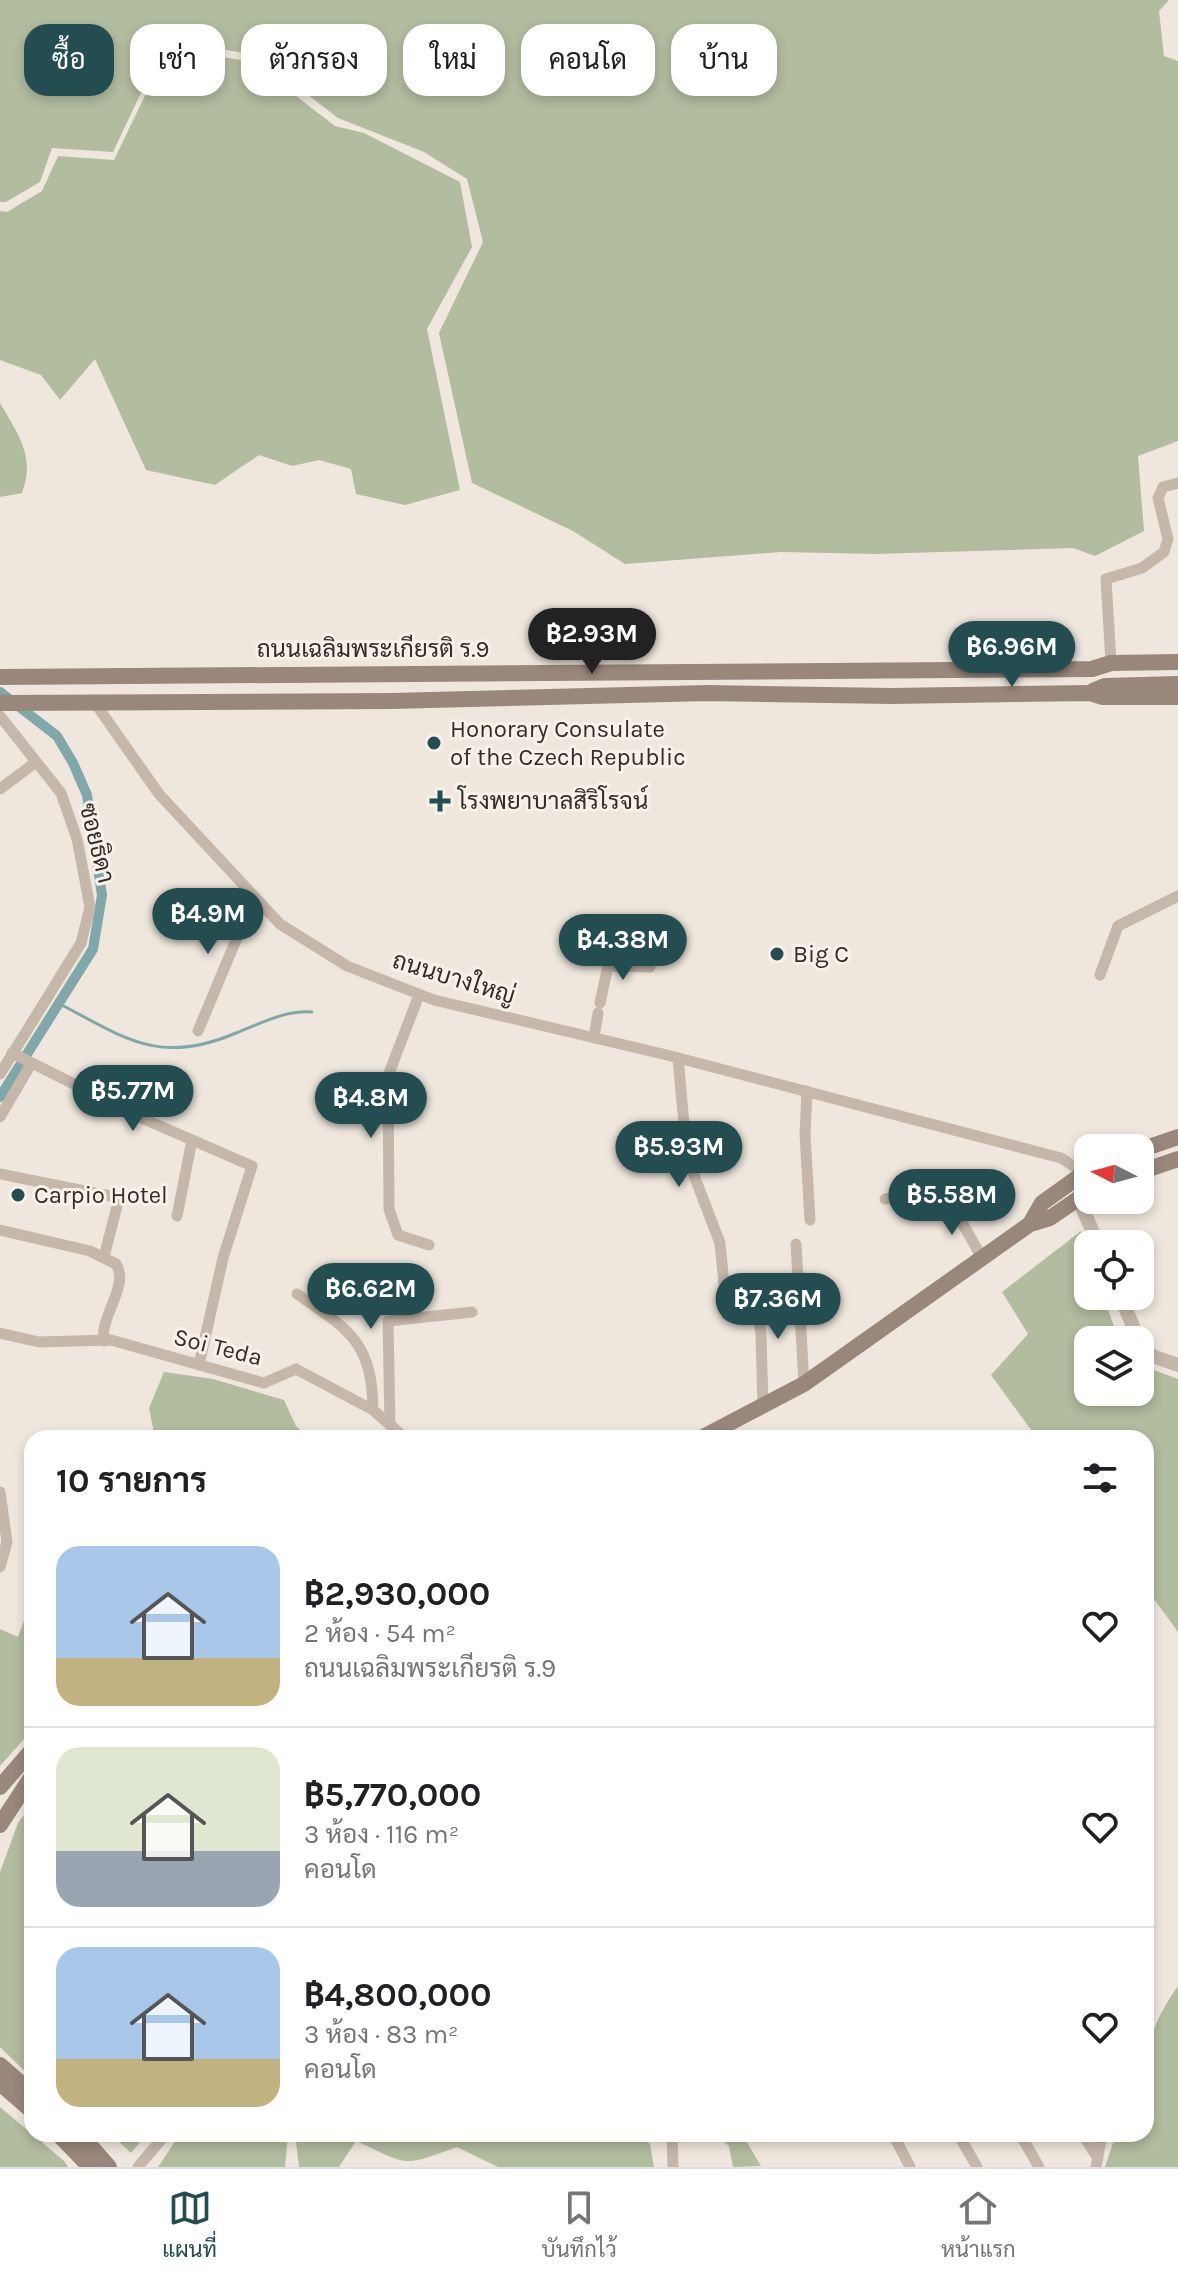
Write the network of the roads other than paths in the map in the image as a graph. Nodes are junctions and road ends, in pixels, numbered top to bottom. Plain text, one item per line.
1 (1178, 483) edge
2 (1178, 662) edge
3 (1111, 663) junction
4 (1092, 669) junction
5 (1178, 675) edge
6 (0, 677) edge
7 (1178, 684) edge
8 (1090, 693) junction
9 (1178, 697) edge
10 (95, 703) junction
11 (3, 707) edge
12 (36, 762) junction
13 (0, 789) edge
14 (1178, 896) edge
15 (254, 897) junction
16 (650, 967) dead end
17 (1100, 975) dead end
18 (419, 995) junction
19 (198, 1031) dead end
20 (594, 1038) junction
21 (12, 1053) junction
22 (678, 1058) junction
23 (31, 1064) junction
24 (0, 1074) edge
25 (807, 1091) junction
26 (0, 1117) edge
27 (1178, 1137) edge
28 (192, 1140) junction
29 (1154, 1145) edge
30 (1178, 1159) edge
31 (1074, 1166) edge
32 (1154, 1167) edge
33 (0, 1174) edge
34 (1074, 1181) edge
35 (885, 1199) dead end
36 (1074, 1201) edge
37 (177, 1216) dead end
38 (810, 1220) dead end
39 (1030, 1224) junction
40 (0, 1230) edge
41 (796, 1244) dead end
42 (429, 1245) dead end
43 (104, 1257) junction
44 (982, 1258) junction
45 (753, 1279) dead end
46 (297, 1294) dead end
47 (472, 1312) dead end
48 (727, 1315) dead end
49 (0, 1333) edge
50 (104, 1341) junction
51 (1154, 1357) edge
52 (199, 1365) junction
53 (1178, 1365) edge
54 (804, 1384) junction
55 (763, 1407) junction
56 (373, 1410) junction
57 (390, 1425) junction
58 (396, 1430) edge
59 (717, 1430) edge
60 (0, 1492) edge
61 (0, 1567) edge
62 (24, 1759) edge
63 (0, 1787) edge
64 (24, 1788) edge
65 (0, 1825) edge
66 (0, 2065) edge
67 (0, 2083) edge
68 (24, 2086) edge
69 (24, 2104) edge
70 (66, 2142) edge
71 (87, 2142) edge
72 (159, 2142) edge
73 (672, 2142) edge
74 (897, 2142) edge
75 (963, 2142) edge
76 (1025, 2142) edge
77 (1086, 2142) edge
78 (1101, 2142) edge
79 (1097, 2162) edge
80 (90, 2167) edge
81 (109, 2167) edge
82 (138, 2167) edge
83 (673, 2167) edge
84 (910, 2167) edge
85 (977, 2167) edge
86 (1039, 2167) edge

1 - 3 street
2 - 3 main road, ถนนเฉลิมพระเกียรติ ร.9
3 - 4 main road, ถนนเฉลิมพระเกียรติ ร.9
4 - 5 main road
4 - 6 main road, ถนนเฉลิมพระเกียรติ ร.9
7 - 8 main road
8 - 9 main road, ถนนเฉลิมพระเกียรติ ร.9
8 - 10 main road, ถนนเฉลิมพระเกียรติ ร.9
10 - 11 main road, ถนนเฉลิมพระเกียรติ ร.9
10 - 15 street, ถนนบางใหญ่
11 - 12 street, ซอยธิดา
12 - 13 street
12 - 21 street, ซอยธิดา
14 - 17 street
15 - 18 street, ถนนบางใหญ่
15 - 19 street
16 - 20 street
18 - 20 street, ถนนบางใหญ่
18 - 42 street
20 - 22 street, ถนนบางใหญ่
21 - 23 street
21 - 24 street, ซอยธิดา
22 - 25 street, ถนนบางใหญ่
22 - 48 street
23 - 26 street
23 - 28 street
25 - 31 street, ถนนบางใหญ่
25 - 38 street
27 - 29 main road
28 - 37 street
28 - 52 street
30 - 32 main road
33 - 43 street
34 - 39 main road
35 - 44 street
36 - 39 main road
39 - 44 main road
40 - 43 street
41 - 54 street
43 - 50 street
44 - 54 main road
45 - 55 street
46 - 56 street
47 - 57 street
49 - 50 street, Soi Teda
50 - 52 street, Soi Teda
51 - 53 street
52 - 56 street, Soi Teda
54 - 55 main road
55 - 59 main road
56 - 57 street, Soi Teda
57 - 58 street, Soi Teda
60 - 61 street
62 - 63 main road
64 - 65 main road
66 - 68 main road
67 - 69 main road
70 - 80 main road
71 - 81 main road
72 - 82 street
73 - 83 street
74 - 84 street
75 - 85 street
76 - 86 street
77 - 79 street
78 - 79 street

